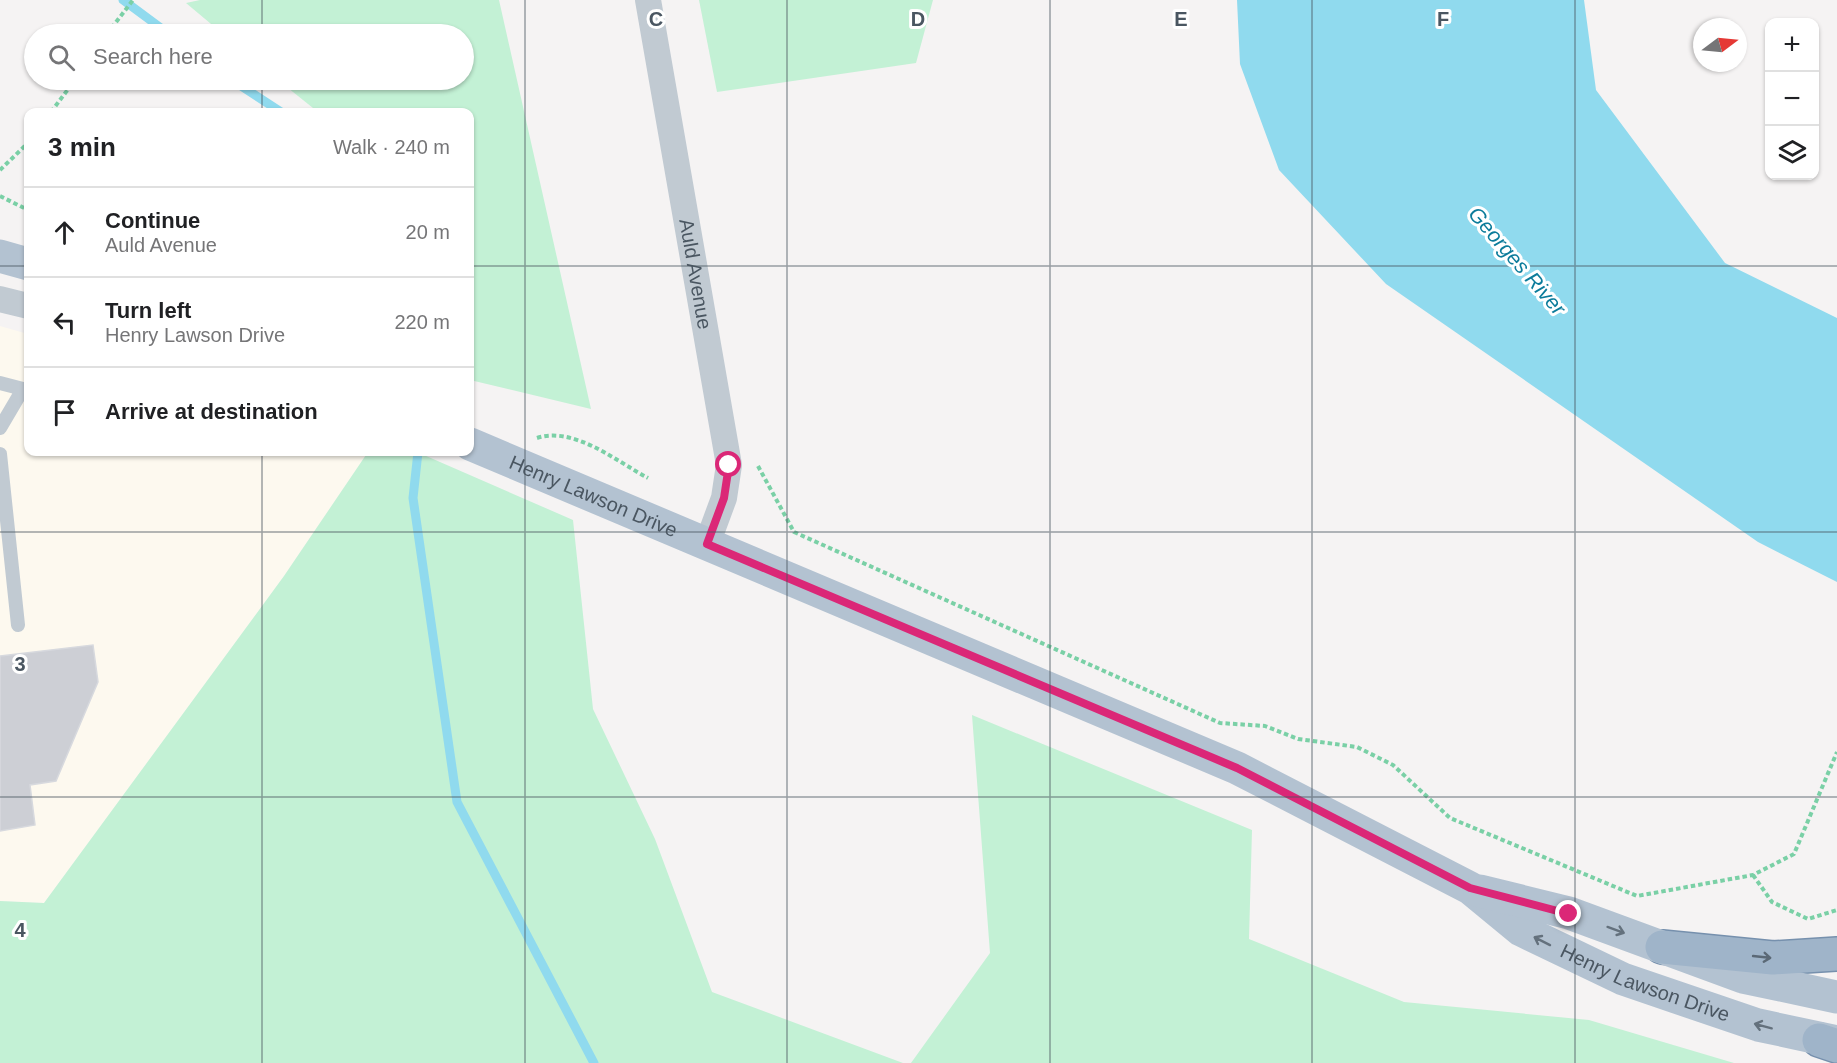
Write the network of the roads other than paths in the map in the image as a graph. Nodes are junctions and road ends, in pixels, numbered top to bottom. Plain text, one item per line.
1 (648, 0) edge
2 (0, 256) edge
3 (24, 263) edge
4 (0, 299) edge
5 (24, 305) edge
6 (0, 384) edge
7 (0, 428) edge
8 (479, 448) edge
9 (0, 454) edge
10 (707, 544) junction
11 (18, 625) dead end
12 (1470, 888) junction
13 (1662, 947) junction
14 (1837, 954) edge
15 (1837, 997) edge
16 (1831, 1043) edge

1 - 10 street, Auld Avenue
2 - 3 main road
4 - 5 street
6 - 7 lane
8 - 10 main road, Henry Lawson Drive
9 - 11 lane
10 - 12 main road, Henry Lawson Drive
12 -> 13 main road, Henry Lawson Drive
16 -> 12 main road, Henry Lawson Drive
13 -> 14 highway
13 - 15 main road, Henry Lawson Drive

